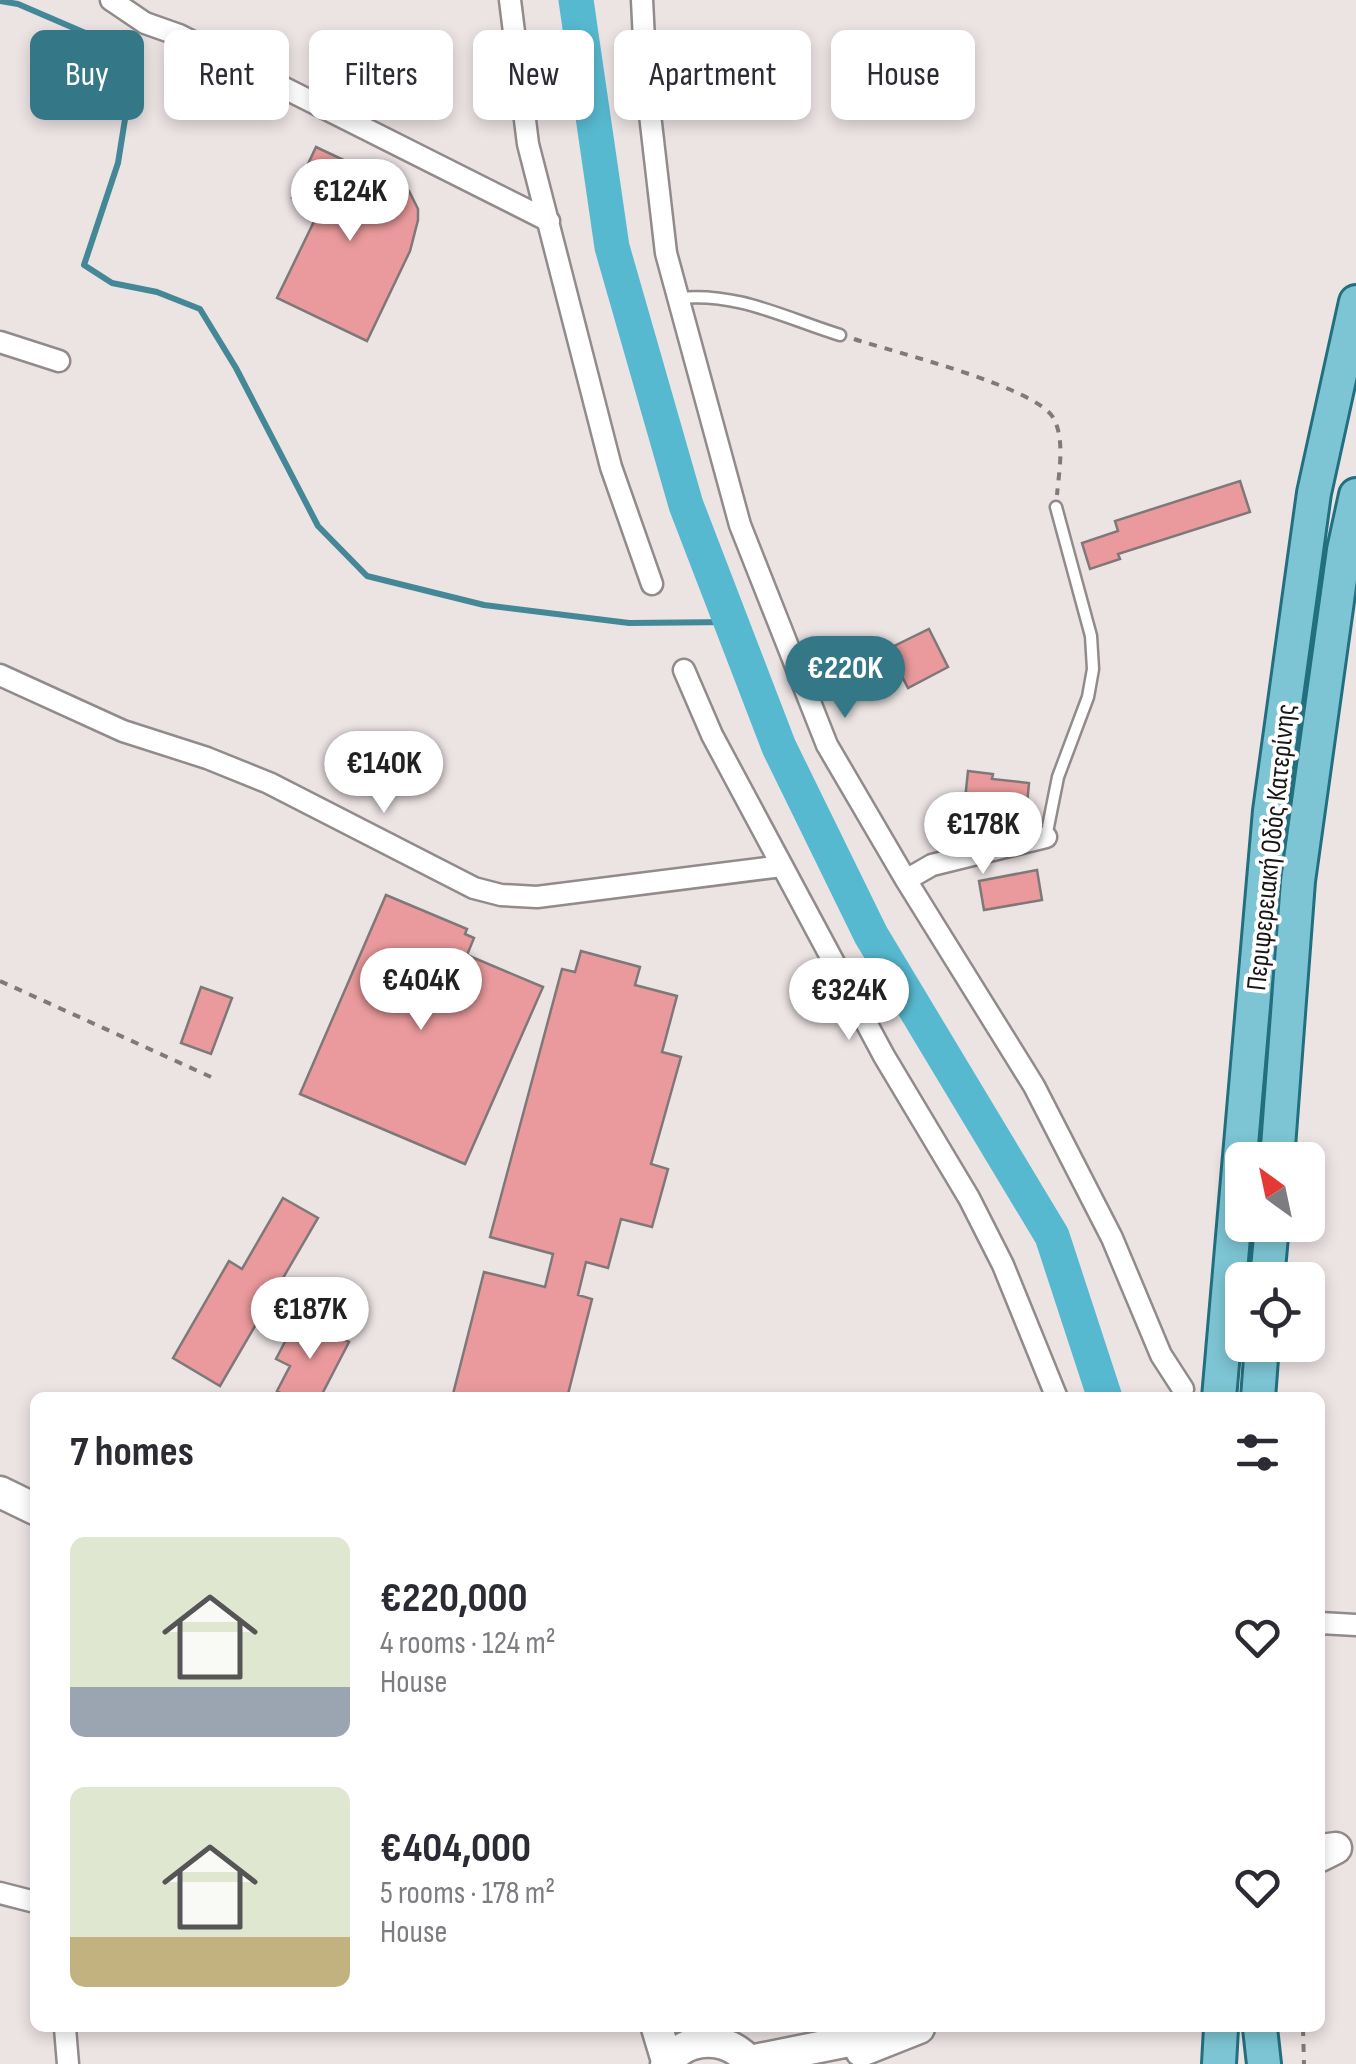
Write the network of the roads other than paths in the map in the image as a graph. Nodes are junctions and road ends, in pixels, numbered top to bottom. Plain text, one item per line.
1 (111, 0) edge
2 (510, 0) edge
3 (642, 0) edge
4 (549, 221) junction
5 (678, 298) junction
6 (1356, 302) edge
7 (840, 335) road end
8 (0, 342) edge
9 (59, 361) dead end
10 (1356, 495) edge
11 (1056, 506) road end
12 (652, 584) dead end
13 (684, 670) dead end
14 (0, 675) edge
15 (1046, 837) joint
16 (782, 866) junction
17 (906, 880) junction
18 (1278, 1142) edge
19 (1261, 1362) edge
20 (1184, 1389) dead end
21 (1055, 1392) edge
22 (1220, 1392) edge
23 (1258, 1392) edge
24 (0, 1492) edge
25 (30, 1507) edge
26 (1325, 1623) edge
27 (1356, 1625) edge
28 (0, 1893) edge
29 (30, 1901) edge
30 (65, 2032) edge
31 (659, 2032) edge
32 (870, 2032) edge
33 (911, 2032) edge
34 (1221, 2032) edge
35 (1260, 2032) edge
36 (706, 2034) edge
37 (751, 2062) edge
38 (666, 2063) edge
39 (68, 2064) edge
40 (836, 2064) edge
41 (1219, 2064) edge
42 (1264, 2064) edge

1 - 4 street
2 - 4 street
3 - 5 street
4 - 12 street
5 - 7 lane
5 - 17 street
6 - 22 main road, Περιφερειακή Οδός Κατερίνης
8 - 9 street
10 - 18 main road, Περιφερειακή Οδός Κατερίνης
11 - 15 lane
13 - 16 street
14 - 16 street
15 - 17 street
16 - 21 street
17 - 20 street
19 - 23 main road
24 - 25 main road
26 - 27 street
28 - 29 street
30 - 39 street
31 - 38 main road
32 - 37 main road
33 - 40 main road
34 - 41 main road
35 - 42 main road
36 - 37 main road
36 - 38 main road

